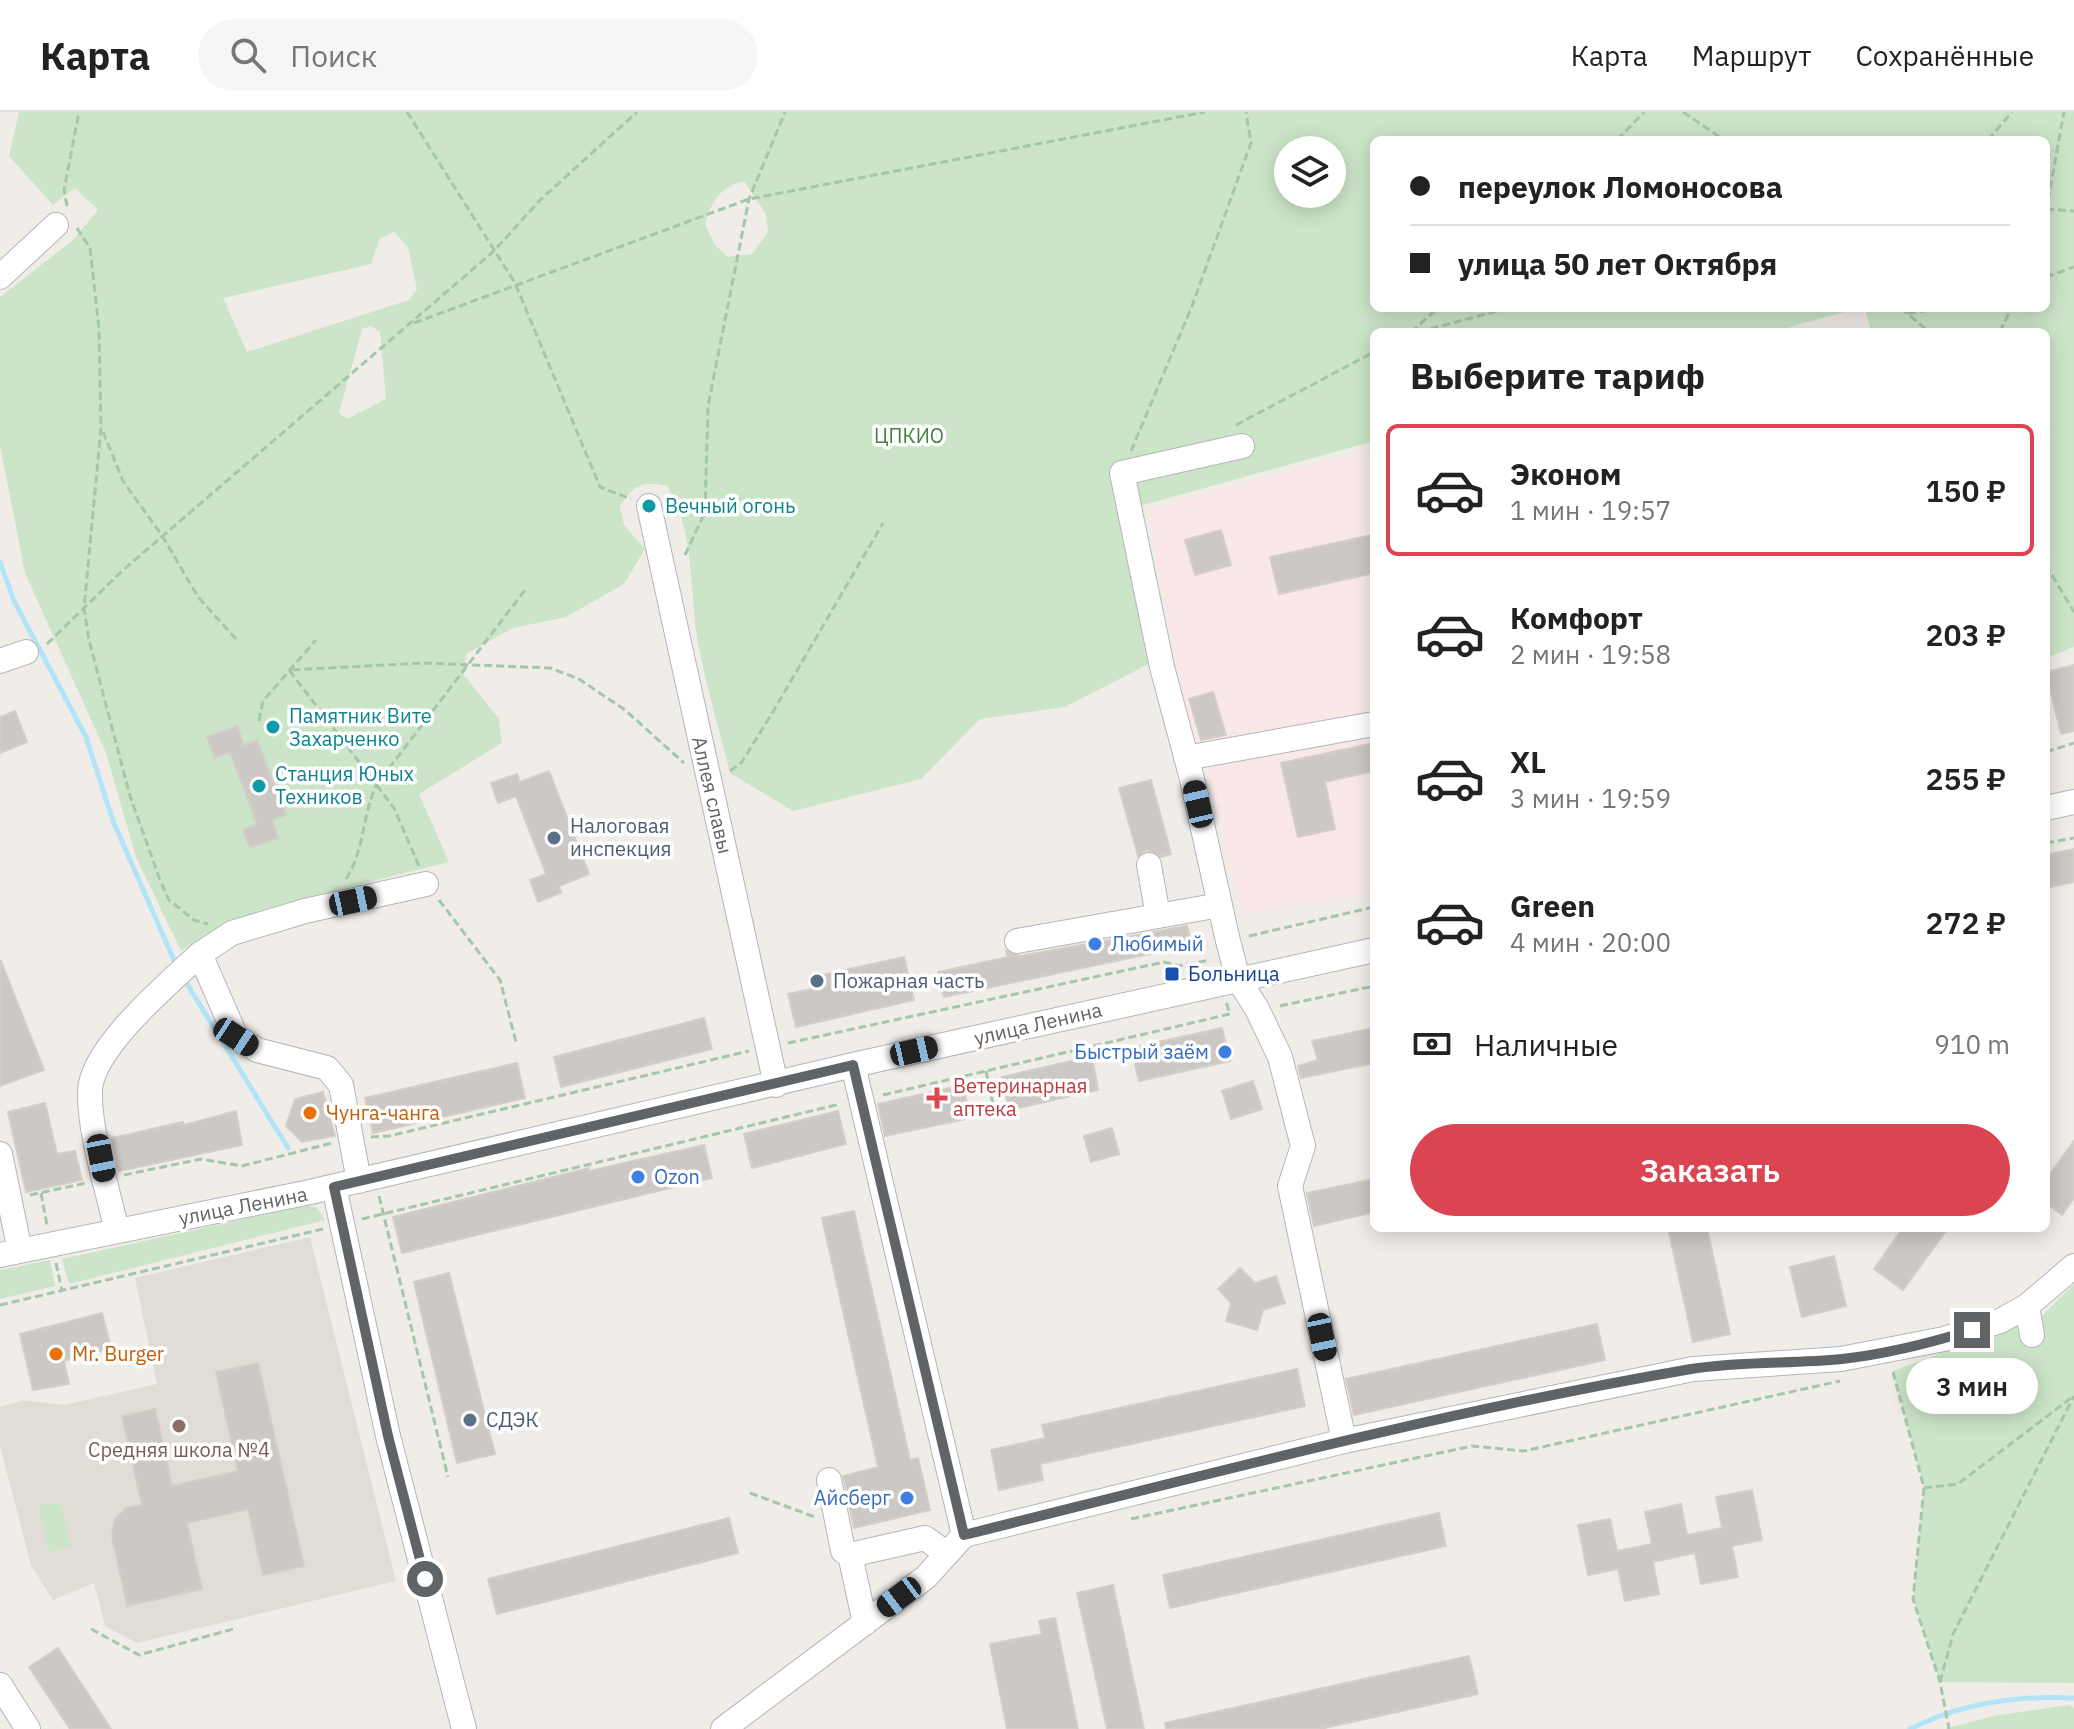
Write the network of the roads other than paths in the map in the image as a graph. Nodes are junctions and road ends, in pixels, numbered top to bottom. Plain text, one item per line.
1 (67, 222) road end
2 (0, 277) edge
3 (1237, 437) road end
4 (649, 506) road end
5 (37, 648) road end
6 (0, 661) edge
7 (1370, 725) edge
8 (1186, 758) junction
9 (2074, 802) edge
10 (2050, 807) edge
11 (1149, 865) dead end
12 (426, 884) road end
13 (1220, 905) junction
14 (1158, 916) junction
15 (1017, 941) dead end
16 (1370, 951) edge
17 (200, 954) junction
18 (1229, 981) junction
19 (853, 1065) junction
20 (776, 1085) junction
21 (0, 1154) edge
22 (367, 1179) junction
23 (334, 1187) junction
24 (117, 1231) junction
25 (10, 1253) edge
26 (2074, 1266) edge
27 (2027, 1306) junction
28 (2032, 1335) dead end
29 (1344, 1441) junction
30 (829, 1480) dead end
31 (964, 1535) junction
32 (947, 1554) junction
33 (850, 1555) junction
34 (865, 1623) junction
35 (0, 1685) edge
36 (28, 1729) edge
37 (464, 1729) edge
38 (723, 1729) edge

1 - 2 street
3 - 8 street
4 - 20 street, Аллея славы
5 - 6 street
7 - 8 street
8 - 13 street
9 - 10 street
11 - 14 street
12 - 17 street
13 - 14 street
13 - 18 street
14 - 15 street
16 - 18 street, улица Ленина
17 - 22 street
17 - 24 street
18 - 19 street, улица Ленина
18 - 29 street
19 - 20 street, улица Ленина
19 - 31 street
20 - 22 street, улица Ленина
21 - 25 street
22 - 23 street, улица Ленина
23 - 24 street, улица Ленина
23 - 37 street
24 - 25 street, улица Ленина
26 - 27 street
27 - 28 street
27 - 29 street
29 - 31 street
30 - 33 street
31 - 32 street
32 - 33 street
32 - 34 street
33 - 34 street
34 - 38 street
35 - 36 street

